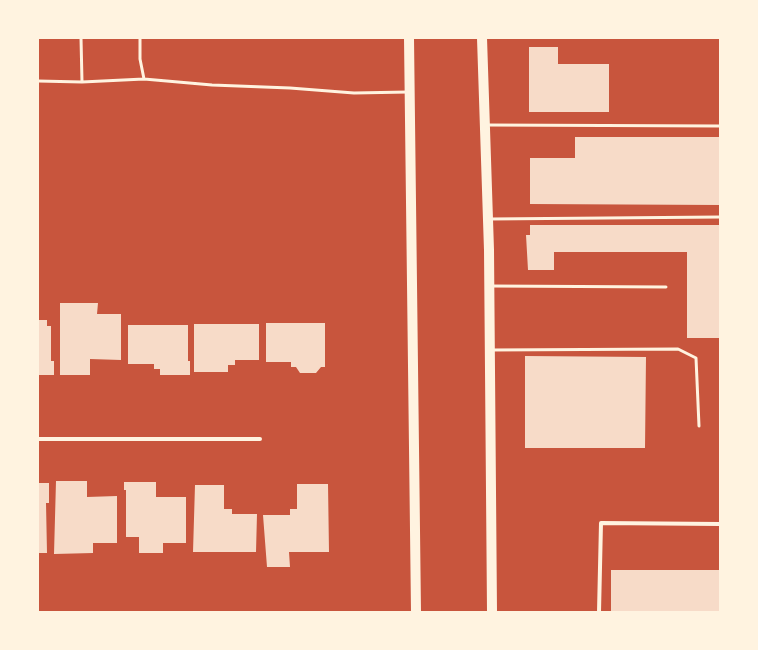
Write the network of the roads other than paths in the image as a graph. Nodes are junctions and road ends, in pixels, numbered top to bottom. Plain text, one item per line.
1 (81, 38) edge
2 (140, 38) edge
3 (409, 38) edge
4 (482, 38) edge
5 (144, 79) junction
6 (38, 81) edge
7 (82, 82) junction
8 (410, 92) junction
9 (485, 125) junction
10 (720, 126) edge
11 (720, 217) edge
12 (488, 219) junction
13 (489, 286) junction
14 (666, 287) dead end
15 (490, 350) junction
16 (699, 426) dead end
17 (38, 439) edge
18 (260, 439) dead end
19 (720, 524) edge
20 (416, 612) edge
21 (492, 612) edge
22 (598, 612) edge

1 - 7 lane
2 - 5 lane
3 - 8 main road
4 - 9 main road
5 - 7 lane
5 - 8 lane
6 - 7 lane
8 - 20 main road
9 - 10 lane
9 - 12 main road
11 - 12 lane
12 - 13 main road
13 - 14 lane
13 - 15 main road
15 - 16 lane
15 - 21 main road
17 - 18 street
19 - 22 street

